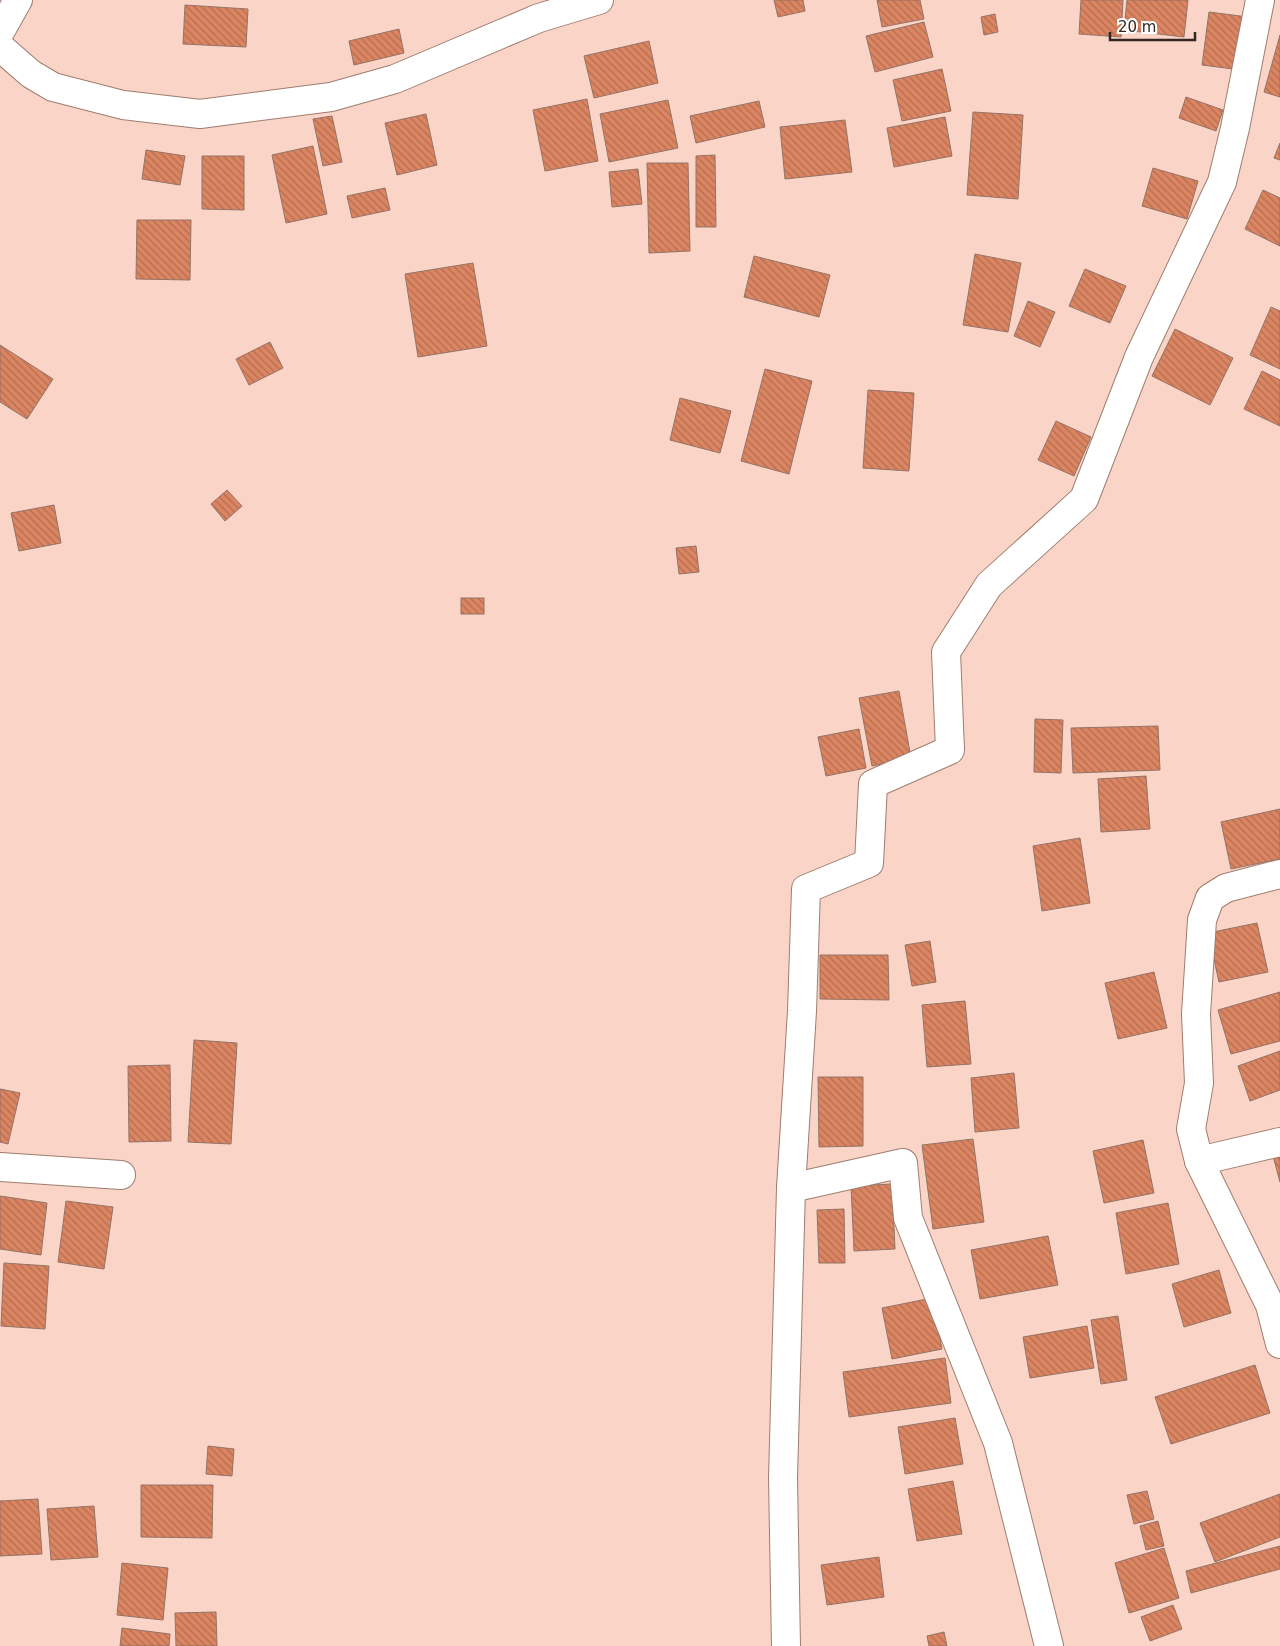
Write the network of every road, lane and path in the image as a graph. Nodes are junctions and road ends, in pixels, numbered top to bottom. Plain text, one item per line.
1 (18, 0) edge
2 (599, 0) edge
3 (1260, 0) edge
4 (0, 32) edge
5 (0, 47) edge
6 (1280, 874) edge
7 (1280, 1142) edge
8 (1198, 1161) junction
9 (0, 1167) edge
10 (121, 1175) dead end
11 (791, 1188) junction
12 (1280, 1344) edge
13 (786, 1646) edge
14 (1049, 1646) edge

1 - 4 street
2 - 5 street
3 - 11 street
6 - 8 street
7 - 8 street
8 - 12 street
9 - 10 street
11 - 13 street
11 - 14 street

